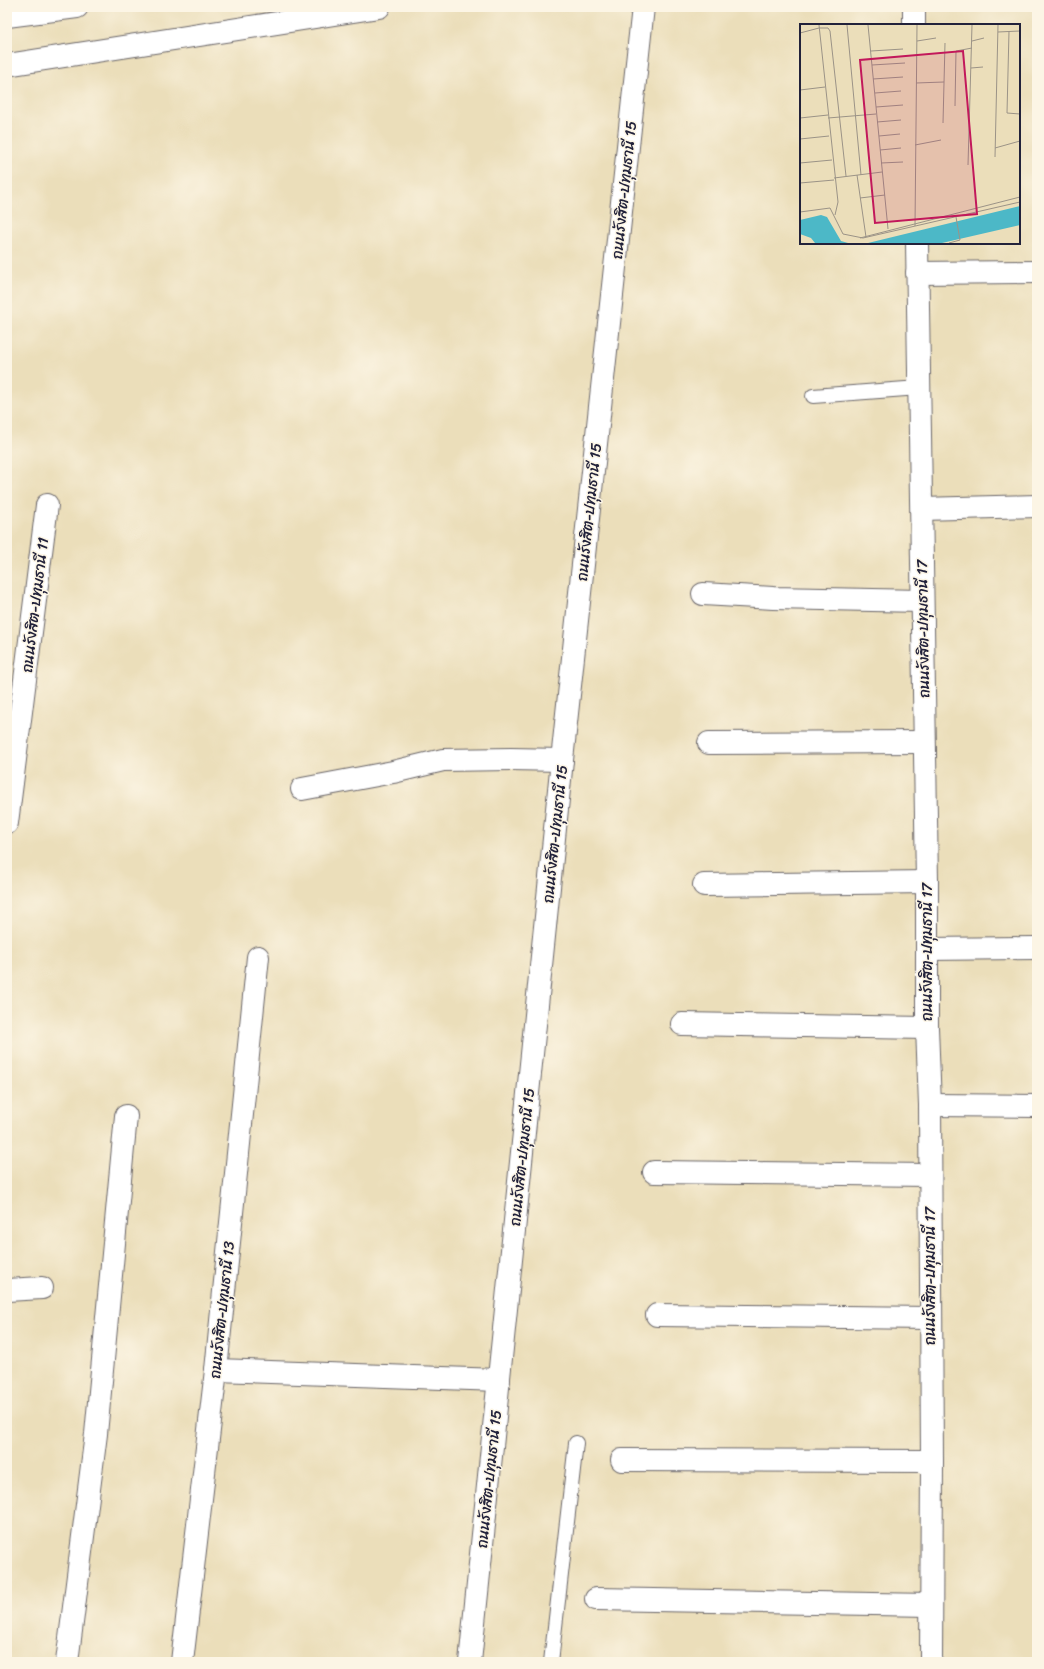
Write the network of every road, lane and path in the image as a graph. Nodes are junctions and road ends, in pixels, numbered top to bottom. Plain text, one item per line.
1 (77, 7) edge
2 (379, 7) edge
3 (643, 7) edge
4 (914, 7) edge
5 (7, 16) edge
6 (914, 24) edge
7 (7, 65) edge
8 (916, 244) edge
9 (1037, 272) edge
10 (917, 273) junction
11 (918, 388) junction
12 (813, 396) dead end
13 (47, 505) dead end
14 (1037, 506) edge
15 (922, 509) junction
16 (703, 594) dead end
17 (922, 601) junction
18 (924, 742) junction
19 (709, 743) dead end
20 (562, 760) junction
21 (302, 789) dead end
22 (7, 823) edge
23 (927, 882) junction
24 (704, 885) dead end
25 (1036, 948) dead end
26 (927, 949) junction
27 (258, 957) dead end
28 (682, 1024) dead end
29 (927, 1028) junction
30 (930, 1106) junction
31 (1037, 1106) edge
32 (126, 1116) dead end
33 (654, 1172) dead end
34 (929, 1175) junction
35 (42, 1288) dead end
36 (7, 1290) edge
37 (657, 1315) dead end
38 (930, 1318) junction
39 (216, 1370) junction
40 (499, 1380) junction
41 (576, 1443) dead end
42 (622, 1460) dead end
43 (932, 1461) junction
44 (596, 1599) dead end
45 (931, 1605) junction
46 (67, 1662) edge
47 (182, 1662) edge
48 (470, 1662) edge
49 (551, 1662) edge
50 (931, 1662) edge

1 - 5 street
2 - 7 street
3 - 20 street, ถนนรังสิต-ปทุมธานี 15
4 - 6 street
8 - 10 street, ถนนรังสิต-ปทุมธานี 17
9 - 10 street
10 - 11 street, ถนนรังสิต-ปทุมธานี 17
11 - 12 lane
11 - 15 street, ถนนรังสิต-ปทุมธานี 17
13 - 22 street, ถนนรังสิต-ปทุมธานี 11
14 - 15 street
15 - 17 street, ถนนรังสิต-ปทุมธานี 17
16 - 17 street
17 - 18 street, ถนนรังสิต-ปทุมธานี 17
18 - 19 street
18 - 23 street, ถนนรังสิต-ปทุมธานี 17
20 - 21 street
20 - 40 street, ถนนรังสิต-ปทุมธานี 15
23 - 24 street
23 - 26 street, ถนนรังสิต-ปทุมธานี 17
25 - 26 street
26 - 29 street, ถนนรังสิต-ปทุมธานี 17
27 - 39 street, ถนนรังสิต-ปทุมธานี 13
28 - 29 street
29 - 30 street, ถนนรังสิต-ปทุมธานี 17
30 - 31 street
30 - 34 street, ถนนรังสิต-ปทุมธานี 17
32 - 46 street
33 - 34 street
34 - 38 street, ถนนรังสิต-ปทุมธานี 17
35 - 36 street
37 - 38 street
38 - 43 street, ถนนรังสิต-ปทุมธานี 17
39 - 40 street
39 - 47 street, ถนนรังสิต-ปทุมธานี 13
40 - 48 street, ถนนรังสิต-ปทุมธานี 15
41 - 49 lane
42 - 43 street
43 - 45 street, ถนนรังสิต-ปทุมธานี 17
44 - 45 street
45 - 50 street, ถนนรังสิต-ปทุมธานี 17

